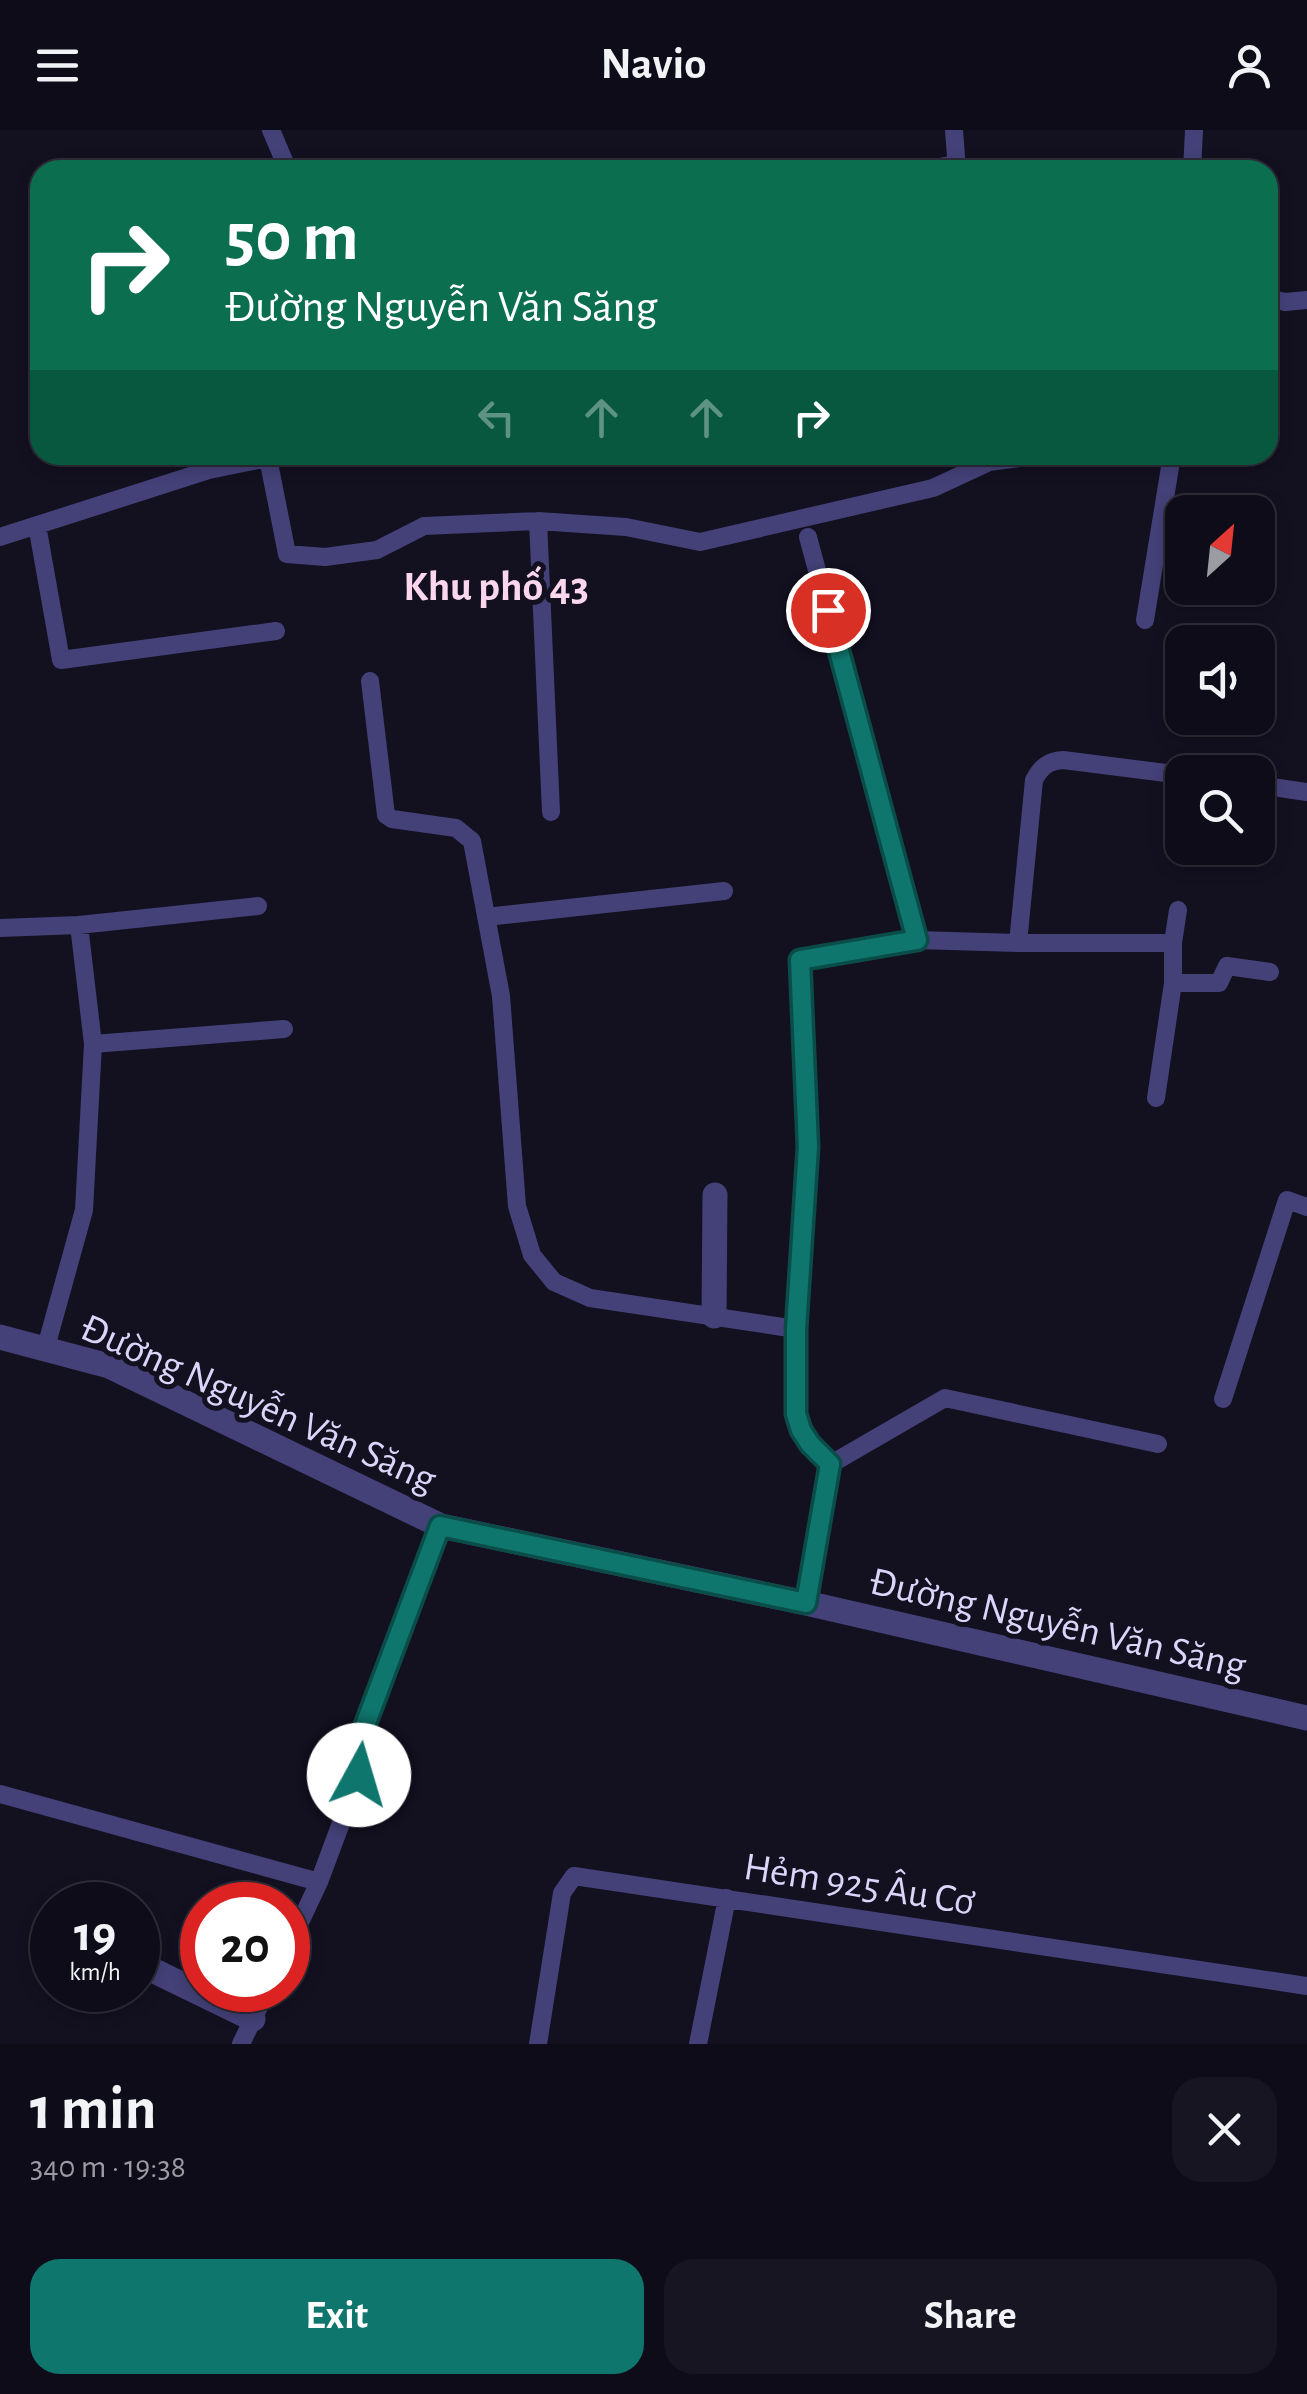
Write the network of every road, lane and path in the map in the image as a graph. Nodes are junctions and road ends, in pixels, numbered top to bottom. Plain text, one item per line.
1 (271, 130) edge
2 (954, 130) edge
3 (1194, 130) edge
4 (284, 160) edge
5 (956, 160) edge
6 (1192, 160) edge
7 (1278, 300) edge
8 (1307, 300) edge
9 (234, 465) edge
10 (269, 465) edge
11 (975, 465) edge
12 (1170, 465) edge
13 (538, 521) junction
14 (37, 525) junction
15 (0, 537) edge
16 (808, 537) dead end
17 (1146, 620) dead end
18 (276, 631) dead end
19 (370, 681) dead end
20 (1165, 774) edge
21 (1275, 787) edge
22 (1307, 792) edge
23 (550, 812) dead end
24 (724, 891) dead end
25 (258, 906) dead end
26 (1178, 910) dead end
27 (486, 918) junction
28 (79, 925) junction
29 (0, 928) edge
30 (917, 940) junction
31 (1018, 942) junction
32 (1174, 942) junction
33 (1270, 972) dead end
34 (1173, 983) junction
35 (284, 1029) dead end
36 (93, 1044) junction
37 (1156, 1098) dead end
38 (715, 1195) dead end
39 (1307, 1208) edge
40 (714, 1316) junction
41 (796, 1329) junction
42 (0, 1337) edge
43 (46, 1347) junction
44 (1223, 1399) dead end
45 (1158, 1444) dead end
46 (830, 1464) junction
47 (440, 1526) junction
48 (806, 1603) junction
49 (1307, 1718) edge
50 (0, 1794) edge
51 (319, 1882) junction
52 (727, 1898) junction
53 (310, 1901) edge
54 (160, 1975) edge
55 (1307, 1986) edge
56 (257, 2012) edge
57 (253, 2020) junction
58 (241, 2044) edge
59 (538, 2044) edge
60 (698, 2044) edge

1 - 4 lane
2 - 5 lane
3 - 6 lane
7 - 8 lane
9 - 14 lane
10 - 13 lane
11 - 13 lane
12 - 17 lane
13 - 23 lane
14 - 15 lane
14 - 18 lane
16 - 30 lane
19 - 27 lane
20 - 31 lane
21 - 22 lane
24 - 27 lane
25 - 28 lane
26 - 32 lane
27 - 40 lane
28 - 29 lane
28 - 36 lane
30 - 31 lane
30 - 41 lane
31 - 32 lane
32 - 34 lane
33 - 34 lane
34 - 37 lane
35 - 36 lane
36 - 43 lane
38 - 40 street
39 - 44 lane
40 - 41 lane
41 - 46 lane
42 - 43 street, Đường Nguyễn Văn Săng
43 - 47 street, Đường Nguyễn Văn Săng
45 - 46 lane
46 - 48 lane
47 - 48 street, Đường Nguyễn Văn Săng
47 - 51 lane
48 - 49 street, Đường Nguyễn Văn Săng
50 - 51 lane
51 - 53 lane
52 - 55 lane, Hẻm 925 Âu Cơ
52 - 59 lane, Hẻm 925 Âu Cơ
52 - 60 lane
54 - 57 street
56 - 57 lane
57 - 58 lane

